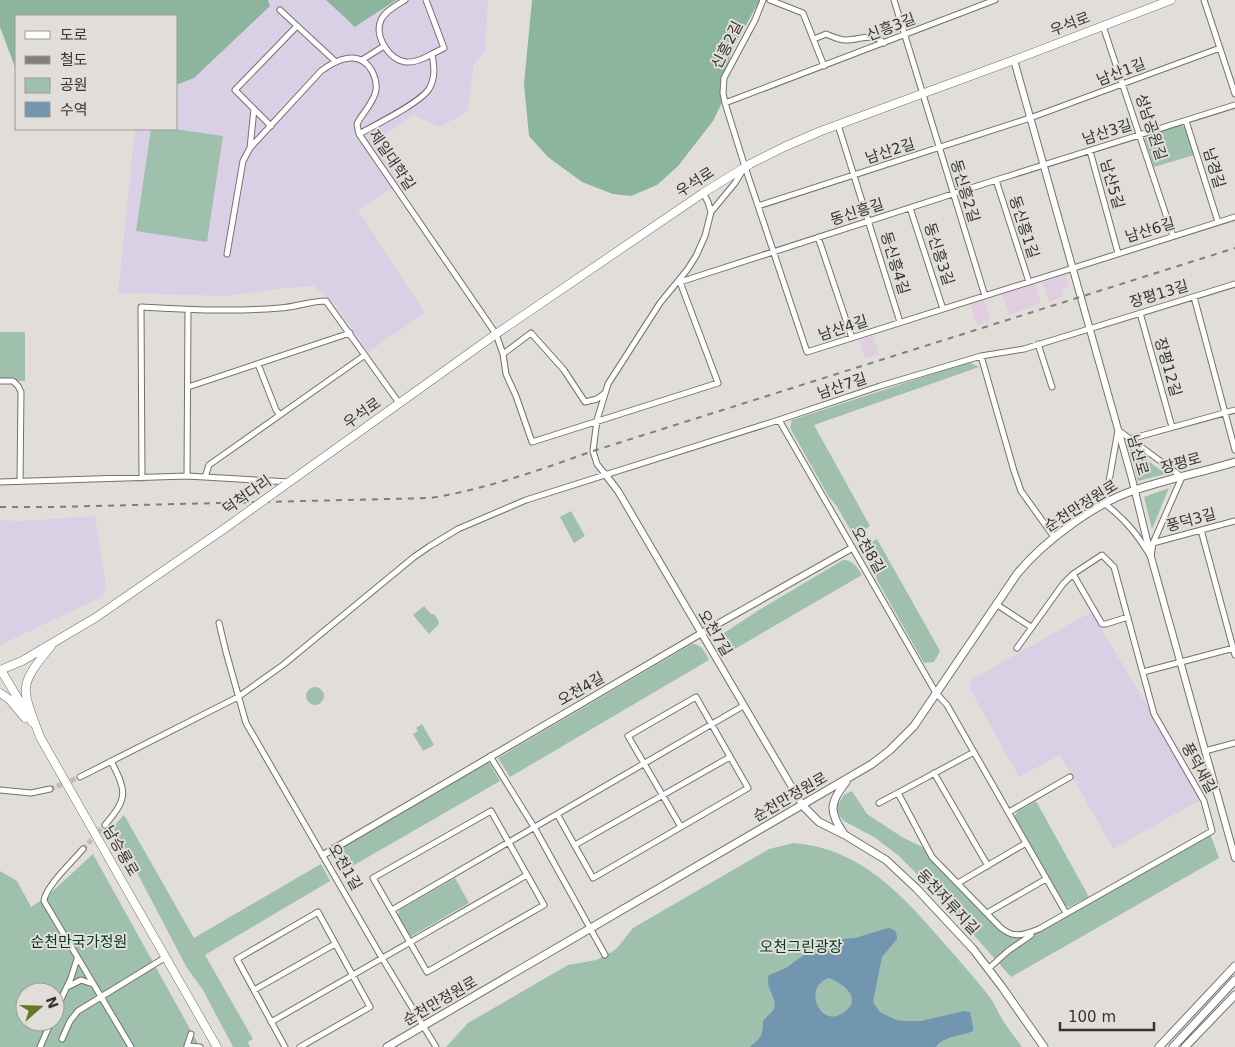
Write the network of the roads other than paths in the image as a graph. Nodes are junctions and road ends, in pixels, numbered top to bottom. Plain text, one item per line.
1 (405, 0) edge
2 (426, 0) edge
3 (763, 0) edge
4 (770, 0) edge
5 (894, 0) edge
6 (995, 0) edge
7 (1169, 0) edge
8 (1204, 0) edge
9 (280, 10) dead end
10 (297, 26) junction
11 (1103, 26) junction
12 (906, 35) junction
13 (814, 39) junction
14 (884, 43) junction
15 (384, 46) junction
16 (1220, 48) junction
17 (432, 54) junction
18 (362, 60) junction
19 (1014, 60) junction
20 (336, 62) junction
21 (824, 66) junction
22 (1124, 84) junction
23 (923, 94) junction
24 (1235, 94) edge
25 (726, 103) junction
26 (1235, 105) edge
27 (254, 109) junction
28 (1030, 118) junction
29 (1186, 120) junction
30 (838, 125) junction
31 (271, 126) junction
32 (359, 134) junction
33 (1140, 135) junction
34 (250, 148) junction
35 (939, 148) junction
36 (1090, 151) junction
37 (1043, 166) junction
38 (745, 167) junction
39 (854, 176) junction
40 (996, 180) junction
41 (703, 193) junction
42 (953, 194) junction
43 (758, 206) junction
44 (910, 208) junction
45 (711, 212) junction
46 (1235, 217) edge
47 (869, 221) junction
48 (1218, 222) junction
49 (1173, 236) junction
50 (818, 238) junction
51 (773, 251) junction
52 (1118, 253) junction
53 (227, 254) dead end
54 (1072, 268) junction
55 (679, 281) junction
56 (1029, 282) junction
57 (1235, 284) edge
58 (985, 296) junction
59 (1194, 297) junction
60 (943, 309) junction
61 (188, 310) junction
62 (1140, 313) junction
63 (900, 322) junction
64 (1090, 329) junction
65 (350, 333) junction
66 (496, 334) junction
67 (852, 338) junction
68 (1038, 344) junction
69 (503, 354) junction
70 (365, 356) junction
71 (981, 356) junction
72 (258, 364) junction
73 (0, 381) edge
74 (188, 387) junction
75 (1052, 387) dead end
76 (605, 393) junction
77 (399, 404) junction
78 (1235, 410) edge
79 (1225, 413) junction
80 (280, 415) junction
81 (597, 420) junction
82 (779, 420) junction
83 (1172, 427) junction
84 (1118, 430) junction
85 (1130, 439) junction
86 (1235, 450) edge
87 (1235, 462) edge
88 (605, 474) junction
89 (187, 476) junction
90 (205, 476) junction
91 (1182, 477) junction
92 (142, 478) junction
93 (20, 481) junction
94 (0, 482) edge
95 (287, 483) junction
96 (1135, 490) junction
97 (1105, 504) junction
98 (1235, 521) edge
99 (1201, 530) junction
100 (1054, 537) junction
101 (1154, 543) junction
102 (852, 548) junction
103 (1151, 557) junction
104 (1073, 574) junction
105 (996, 604) junction
106 (1128, 617) junction
107 (219, 623) dead end
108 (1031, 627) junction
109 (700, 634) junction
110 (52, 644) junction
111 (1017, 648) dead end
112 (1234, 648) edge
113 (1235, 655) edge
114 (1180, 662) junction
115 (0, 670) edge
116 (1143, 672) junction
117 (936, 692) junction
118 (0, 693) edge
119 (238, 697) junction
120 (743, 706) junction
121 (712, 724) junction
122 (40, 737) junction
123 (1235, 743) edge
124 (1205, 751) junction
125 (974, 752) junction
126 (490, 756) junction
127 (730, 757) junction
128 (111, 761) junction
129 (644, 763) junction
130 (934, 773) junction
131 (80, 777) tunnel mouth
132 (1070, 777) dead end
133 (849, 779) junction
134 (50, 789) tunnel mouth
135 (0, 790) edge
136 (898, 793) junction
137 (662, 795) junction
138 (879, 803) dead end
139 (803, 806) junction
140 (1009, 812) junction
141 (557, 814) junction
142 (105, 825) tunnel mouth
143 (681, 827) junction
144 (534, 828) junction
145 (845, 834) junction
146 (508, 842) junction
147 (1026, 843) junction
148 (575, 845) junction
149 (83, 849) tunnel mouth
150 (324, 855) junction
151 (1235, 858) edge
152 (988, 866) junction
153 (527, 875) junction
154 (1046, 879) junction
155 (958, 883) junction
156 (392, 910) junction
157 (987, 913) junction
158 (1066, 913) junction
159 (1039, 929) junction
160 (590, 930) junction
161 (1010, 934) junction
162 (410, 942) junction
163 (335, 944) junction
164 (1010, 950) junction
165 (605, 955) dead end
166 (166, 957) junction
167 (382, 958) junction
168 (77, 959) junction
169 (1235, 966) edge
170 (988, 969) junction
171 (352, 975) junction
172 (1235, 980) edge
173 (93, 984) junction
174 (67, 987) junction
175 (254, 990) junction
176 (65, 991) edge
177 (1235, 995) edge
178 (101, 997) junction
179 (271, 1022) junction
180 (422, 1027) junction
181 (46, 1032) edge
182 (191, 1034) dead end
183 (62, 1039) dead end
184 (186, 1046) edge
185 (40, 1047) edge
186 (130, 1047) edge
187 (200, 1047) edge
188 (217, 1047) edge
189 (285, 1047) edge
190 (300, 1047) edge
191 (387, 1047) edge
192 (436, 1047) edge
193 (1044, 1047) edge
194 (1159, 1047) edge
195 (1173, 1047) edge
196 (1185, 1047) edge

1 - 15 street
2 - 17 street
3 - 25 street, 신흥2길
4 - 13 street
5 - 12 street, 동신흥2길
6 - 12 street, 신흥3길
7 - 11 main road, 우석로
8 - 16 street
9 - 10 street
10 - 20 street
10 - 27 street
11 - 19 main road, 우석로
11 - 22 street, 성남공원길
12 - 14 street, 신흥3길
12 - 23 street, 동신흥2길
13 - 14 street
13 - 21 street
14 - 21 street, 신흥3길
15 - 17 street
15 - 18 street
16 - 22 street, 남산1길
16 - 24 street
17 - 32 street
18 - 20 street
18 - 32 street, 제일대학길
19 - 23 main road, 우석로
19 - 28 street, 남산로
20 - 31 street
21 - 25 street, 신흥3길
22 - 28 street, 남산1길
22 - 33 street, 성남공원길
23 - 30 main road, 우석로
23 - 35 street, 동신흥2길
25 - 38 street
26 - 29 street, 남산3길
27 - 31 street
27 - 34 street
28 - 35 street, 남산2길
28 - 37 street, 남산로
29 - 33 street, 남산3길
29 - 48 street, 남경길
30 - 38 main road, 우석로
30 - 39 street, 동신흥4길
31 - 34 street
32 - 66 street, 제일대학길
33 - 36 street, 남산3길
33 - 49 street, 성남공원길
34 - 53 street
35 - 39 street, 남산2길
35 - 42 street, 동신흥2길
36 - 37 street, 남산3길
36 - 52 street, 남산5길
37 - 40 street, 동신흥길
37 - 54 street, 남산로
38 - 41 main road, 우석로
38 - 43 street, 남산4길
38 - 45 street
39 - 43 street, 남산2길
39 - 47 street, 동신흥4길
40 - 42 street, 동신흥길
40 - 56 street, 동신흥1길
41 - 45 street
41 - 66 main road, 우석로
42 - 44 street, 동신흥길
42 - 58 street, 동신흥2길
43 - 51 street, 남산4길
44 - 47 street, 동신흥길
44 - 60 street, 동신흥3길
45 - 55 street
46 - 48 street, 남산6길
47 - 50 street, 동신흥길
47 - 63 street, 동신흥4길
48 - 49 street, 남산6길
49 - 52 street, 남산6길
50 - 51 street, 동신흥길
50 - 67 street
51 - 55 street, 동신흥길
51 - 67 street, 남산4길
52 - 54 street, 남산6길
54 - 56 street, 남산4길
54 - 64 street, 남산로
55 - 76 street
55 - 81 street
56 - 58 street, 남산4길
57 - 59 street, 장평13길
58 - 60 street, 남산4길
59 - 62 street, 장평13길
59 - 79 street
60 - 63 street, 남산4길
61 - 65 street
61 - 74 street
61 - 92 street
62 - 64 street, 장평13길
62 - 83 street, 장평12길
63 - 67 street, 남산4길
64 - 68 street, 남산7길
64 - 84 street, 남산로
65 - 70 street
65 - 72 street
66 - 69 street, 제일대학길
66 - 77 main road, 우석로
68 - 71 street, 남산7길
68 - 75 street
69 - 76 street
69 - 81 street
70 - 77 street
70 - 80 street
71 - 82 street, 남산7길
71 - 100 street
72 - 74 street
72 - 80 street
73 - 93 street
74 - 89 street
76 - 81 street
77 - 95 main road, 우석로
78 - 79 street
79 - 83 street
79 - 86 street
80 - 90 street
81 - 88 street
82 - 88 street, 남산7길
82 - 102 street, 오천8길
83 - 85 street
84 - 85 street
84 - 96 street, 남산로
84 - 97 street
85 - 91 street
87 - 91 main road, 장평로
88 - 109 street, 오천7길
88 - 119 street, 남산7길
89 - 90 street
89 - 92 street
90 - 95 street
91 - 96 main road, 장평로
91 - 101 street
92 - 93 street
93 - 94 street
95 - 110 main road, 덕척다리, bridge
96 - 97 main road, 순천만정원로
96 - 103 street, 남산로
97 - 100 main road, 순천만정원로
97 - 103 street
98 - 99 street, 풍덕3길
99 - 101 street, 풍덕3길
99 - 112 street
100 - 105 main road, 순천만정원로
101 - 103 street
102 - 109 street, 오천4길
102 - 117 street, 오천8길
103 - 114 street, 남산로
104 - 106 street
104 - 106 street, 풍덕새길
104 - 108 street, 풍덕새길
105 - 108 street
105 - 117 main road, 순천만정원로
106 - 116 street, 풍덕새길
107 - 119 street, 오천1길
108 - 111 street, 풍덕새길
109 - 120 street, 오천7길
109 - 126 street, 오천4길
110 - 115 main road
110 - 122 main road
112 - 113 street
112 - 114 street
114 - 116 street
114 - 124 street, 남산로
115 - 122 main road, 남승룡로
116 - 158 street, 풍덕새길
117 - 125 street
117 - 133 main road, 순천만정원로
118 - 122 main road
119 - 128 street, 남산7길
119 - 150 street, 오천1길
120 - 121 street
120 - 139 street, 오천7길
121 - 127 street
121 - 129 street
121 - 129 street
122 - 166 main road, 남승룡로, bridge
123 - 124 street
124 - 151 street, 남산로
125 - 130 street
125 - 140 street
126 - 144 street
126 - 150 street, 오천4길
127 - 137 street
127 - 143 street
128 - 131 street, 남산7길
128 - 142 street
129 - 137 street
129 - 141 street
130 - 136 street
130 - 152 street
132 - 140 street
133 - 139 main road, 순천만정원로
133 - 145 main road
134 - 135 street
136 - 138 street
136 - 155 street
137 - 143 street
137 - 148 street
139 - 145 main road, 동천저류지길
139 - 160 main road, 순천만정원로
140 - 147 street
141 - 144 street
141 - 148 street
143 - 148 street
144 - 146 street
144 - 160 street
145 - 170 main road, 동천저류지길
146 - 153 street
146 - 156 street
146 - 156 street
147 - 152 street
147 - 154 street
149 - 168 street
150 - 167 street, 오천1길
152 - 155 street
153 - 162 street
153 - 162 street
154 - 157 street
154 - 158 street
155 - 157 street
156 - 162 street
157 - 161 street
158 - 159 street, 풍덕새길
159 - 161 street, 풍덕새길
159 - 164 street
160 - 165 street
160 - 180 main road, 순천만정원로
161 - 164 street
162 - 167 street
163 - 171 street
163 - 175 street
163 - 175 street
164 - 170 street
166 - 178 street
166 - 188 main road, 남승룡로
167 - 171 street
167 - 180 street, 오천1길
168 - 173 street
168 - 174 street
169 - 194 main road
170 - 193 main road, 동천저류지길
171 - 179 street
171 - 190 street
172 - 195 main road
173 - 174 street
173 - 178 street
174 - 176 street
175 - 179 street
177 - 196 main road
178 - 183 street
178 - 186 street
179 - 189 street
180 - 191 main road, 순천만정원로
180 - 192 street, 오천1길
181 - 185 street
182 - 184 street
184 - 187 street

